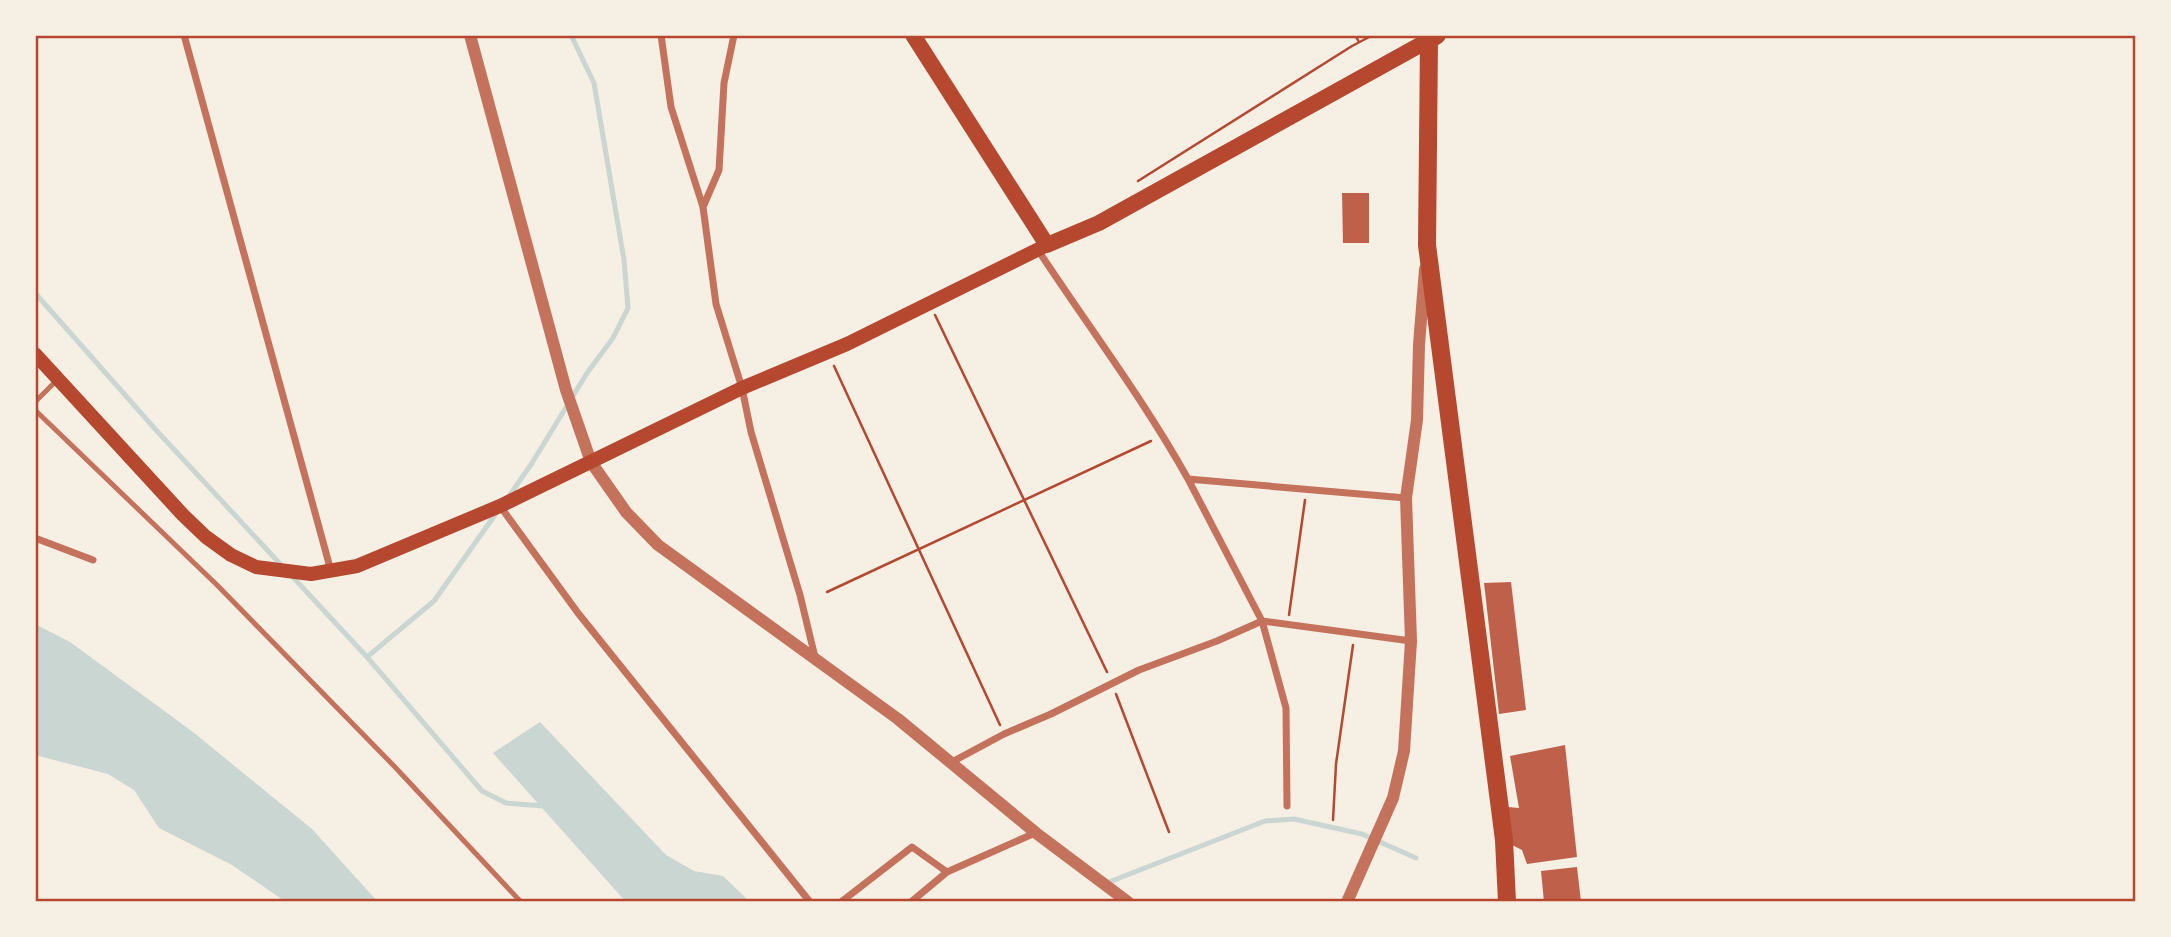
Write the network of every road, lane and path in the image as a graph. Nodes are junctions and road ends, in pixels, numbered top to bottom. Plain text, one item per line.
1 (184, 35) edge
2 (470, 35) edge
3 (661, 35) edge
4 (734, 35) edge
5 (913, 35) edge
6 (1355, 35) edge
7 (1373, 35) edge
8 (1431, 37) edge
9 (1359, 42) junction
10 (1132, 185) dead end
11 (703, 207) junction
12 (1427, 245) junction
13 (1042, 247) junction
14 (929, 303) junction
15 (828, 353) junction
16 (35, 354) edge
17 (57, 380) junction
18 (742, 388) junction
19 (35, 402) edge
20 (35, 410) edge
21 (1163, 435) junction
22 (591, 462) junction
23 (1188, 479) junction
24 (1306, 490) junction
25 (1406, 498) junction
26 (500, 506) junction
27 (35, 538) edge
28 (93, 560) dead end
29 (331, 571) junction
30 (827, 592) dead end
31 (1262, 621) junction
32 (1287, 624) junction
33 (1354, 635) junction
34 (1411, 641) junction
35 (814, 657) junction
36 (1112, 682) junction
37 (1004, 734) junction
38 (950, 763) junction
39 (1287, 806) dead end
40 (1333, 820) dead end
41 (1169, 832) dead end
42 (1036, 833) junction
43 (947, 872) junction
44 (521, 902) edge
45 (810, 902) edge
46 (841, 902) edge
47 (911, 902) edge
48 (1128, 902) edge
49 (1347, 902) edge
50 (1507, 902) edge

1 - 29 street
2 - 22 street
3 - 11 street
4 - 11 street
5 - 13 main road
6 - 9 path
7 - 9 path
8 - 12 highway
8 - 13 main road
9 - 10 path
11 - 18 street
12 - 25 street
12 - 50 highway
13 - 14 main road
13 - 21 street
14 - 15 main road
14 - 36 path
15 - 18 main road
15 - 37 path
16 - 17 main road
17 - 19 lane
17 - 29 main road
18 - 22 main road
18 - 35 street
20 - 44 lane
21 - 23 street
21 - 30 path
22 - 26 main road
22 - 35 street
23 - 24 street
23 - 31 street
24 - 25 street
24 - 32 path
25 - 34 street
26 - 29 main road
26 - 45 street
27 - 28 street
31 - 32 street
31 - 36 street
31 - 39 street
32 - 33 street
33 - 34 street
33 - 40 path
34 - 49 street
35 - 38 street
36 - 37 street
36 - 41 path
37 - 38 street
38 - 42 street
42 - 43 street
42 - 48 street
43 - 46 street
43 - 47 street

